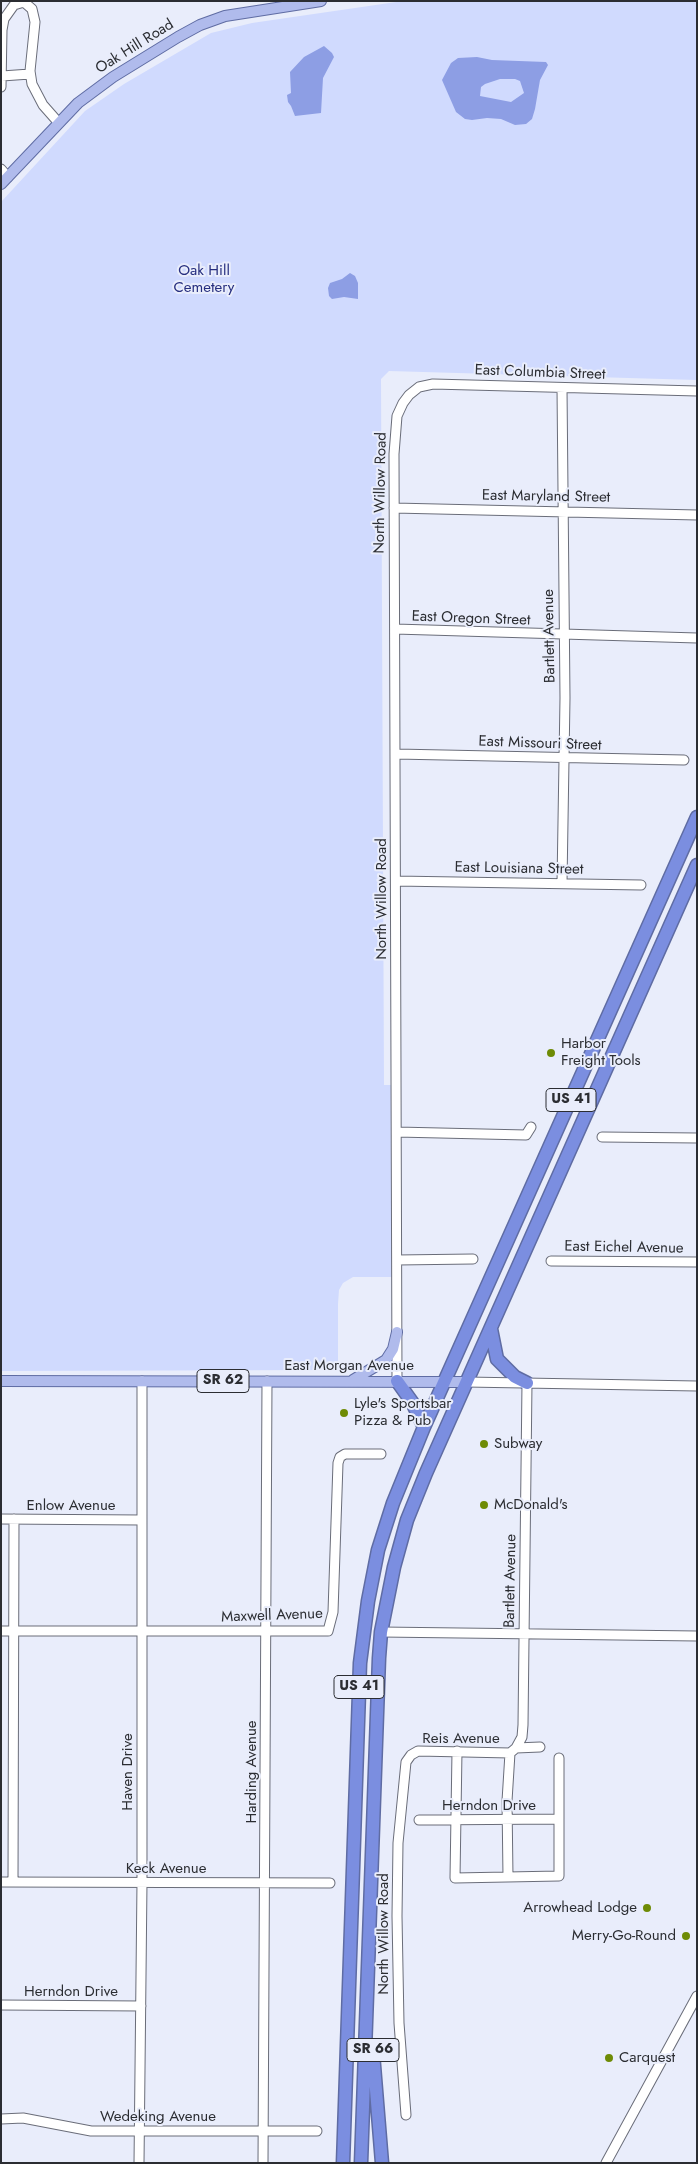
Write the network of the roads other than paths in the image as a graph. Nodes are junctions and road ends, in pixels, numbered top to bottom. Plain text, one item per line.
1 (321, 1) edge
2 (22, 2) edge
3 (30, 74) junction
4 (2, 76) edge
5 (1, 87) edge
6 (58, 122) junction
7 (3, 176) edge
8 (562, 388) junction
9 (697, 391) edge
10 (398, 416) joint
11 (394, 508) junction
12 (563, 510) junction
13 (697, 515) edge
14 (394, 629) junction
15 (565, 635) junction
16 (697, 638) edge
17 (396, 754) junction
18 (564, 759) junction
19 (684, 760) dead end
20 (697, 817) edge
21 (697, 865) edge
22 (396, 881) junction
23 (562, 883) junction
24 (641, 885) dead end
25 (528, 1131) dead end
26 (397, 1132) junction
27 (602, 1137) dead end
28 (697, 1138) edge
29 (473, 1259) dead end
30 (397, 1260) junction
31 (551, 1261) dead end
32 (697, 1262) edge
33 (491, 1327) junction
34 (397, 1332) junction
35 (1, 1381) edge
36 (142, 1381) junction
37 (267, 1381) junction
38 (350, 1381) junction
39 (397, 1381) junction
40 (445, 1382) junction
41 (466, 1382) junction
42 (527, 1383) junction
43 (697, 1386) edge
44 (424, 1427) junction
45 (381, 1454) dead end
46 (1, 1519) edge
47 (14, 1519) junction
48 (141, 1520) junction
49 (1, 1631) edge
50 (14, 1631) junction
51 (266, 1631) junction
52 (142, 1632) junction
53 (382, 1632) junction
54 (524, 1634) junction
55 (697, 1636) edge
56 (540, 1748) dead end
57 (513, 1750) junction
58 (457, 1751) junction
59 (411, 1755) joint
60 (559, 1758) dead end
61 (508, 1819) junction
62 (559, 1819) junction
63 (419, 1820) dead end
64 (455, 1820) junction
65 (508, 1877) junction
66 (1, 1882) edge
67 (13, 1882) junction
68 (142, 1882) junction
69 (265, 1883) junction
70 (330, 1883) dead end
71 (370, 1937) junction
72 (697, 1996) edge
73 (1, 2006) edge
74 (141, 2006) junction
75 (406, 2115) dead end
76 (1, 2119) edge
77 (140, 2131) junction
78 (263, 2131) junction
79 (317, 2131) dead end
80 (138, 2163) edge
81 (263, 2163) edge
82 (343, 2163) edge
83 (361, 2163) edge
84 (382, 2163) edge
85 (606, 2163) edge

1 - 6 main road, Oak Hill Road
2 - 3 street
2 - 4 street
3 - 4 street
3 - 6 street
4 - 5 street
6 - 7 main road, Oak Hill Road
8 - 9 street, East Columbia Street
8 - 10 street, East Columbia Street
8 - 12 street, Bartlett Avenue
10 - 11 street, North Willow Road
11 - 12 street, East Maryland Street
11 - 14 street, North Willow Road
12 - 13 street, East Maryland Street
12 - 15 street, Bartlett Avenue
14 - 15 street, East Oregon Street
14 - 17 street, North Willow Road
15 - 16 street, East Oregon Street
15 - 18 street, Bartlett Avenue
17 - 18 street, East Missouri Street
17 - 22 street, North Willow Road
18 - 19 street, East Missouri Street
18 - 23 street, Bartlett Avenue
20 - 40 highway, US 41
21 - 33 highway, US 41
22 - 23 street, East Louisiana Street
22 - 26 street, North Willow Road
23 - 24 street, East Louisiana Street
25 - 26 street
26 - 30 street, North Willow Road
27 - 28 street
29 - 30 street
30 - 34 street, North Willow Road
31 - 32 street, East Eichel Avenue
33 - 41 highway, US 41
33 - 42 highway
34 - 38 main road
34 - 39 street, North Willow Road
35 - 36 main road, East Morgan Avenue / SR 62
36 - 37 main road, East Morgan Avenue / SR 62
36 - 48 street, Haven Drive
37 - 38 main road, East Morgan Avenue / SR 62
37 - 51 street, Harding Avenue
38 - 39 main road, East Morgan Avenue / SR 62
39 - 40 main road, East Morgan Avenue / SR 62
39 - 44 highway
40 - 41 main road, East Morgan Avenue / SR 62
40 - 44 highway, US 41
41 - 42 street, East Morgan Avenue
41 - 53 highway, US 41
42 - 43 street, East Morgan Avenue
42 - 54 street, Bartlett Avenue
44 - 82 highway, US 41
45 - 51 street, Maxwell Avenue
46 - 47 street, Enlow Avenue
47 - 48 street, Enlow Avenue
47 - 50 street
48 - 52 street, Haven Drive
49 - 50 street, Maxwell Avenue
50 - 52 street, Maxwell Avenue
50 - 67 street
51 - 52 street, Maxwell Avenue
51 - 69 street, Harding Avenue
52 - 68 street, Haven Drive
53 - 54 street
53 - 71 highway, US 41
54 - 55 street
54 - 57 street, Bartlett Avenue
56 - 57 street, Reis Avenue
57 - 58 street, Reis Avenue
57 - 61 street, Bartlett Avenue
58 - 59 street, Reis Avenue
58 - 64 street
59 - 75 street, North Willow Road
60 - 62 street
61 - 62 street, Herndon Drive
61 - 64 street, Herndon Drive
61 - 65 street, Bartlett Avenue
62 - 65 street
63 - 64 street, Herndon Drive
64 - 65 street
66 - 67 street, Keck Avenue
67 - 68 street, Keck Avenue
68 - 69 street, Keck Avenue
68 - 74 street, Haven Drive
69 - 70 street, Keck Avenue
69 - 78 street, Harding Avenue
71 - 83 highway, US 41
71 - 84 highway, SR 66
72 - 85 street
73 - 74 street, Herndon Drive
74 - 77 street, Haven Drive
76 - 77 street, Wedeking Avenue
77 - 78 street, Wedeking Avenue
77 - 80 street, Haven Drive
78 - 79 street, Wedeking Avenue
78 - 81 street, Harding Avenue

